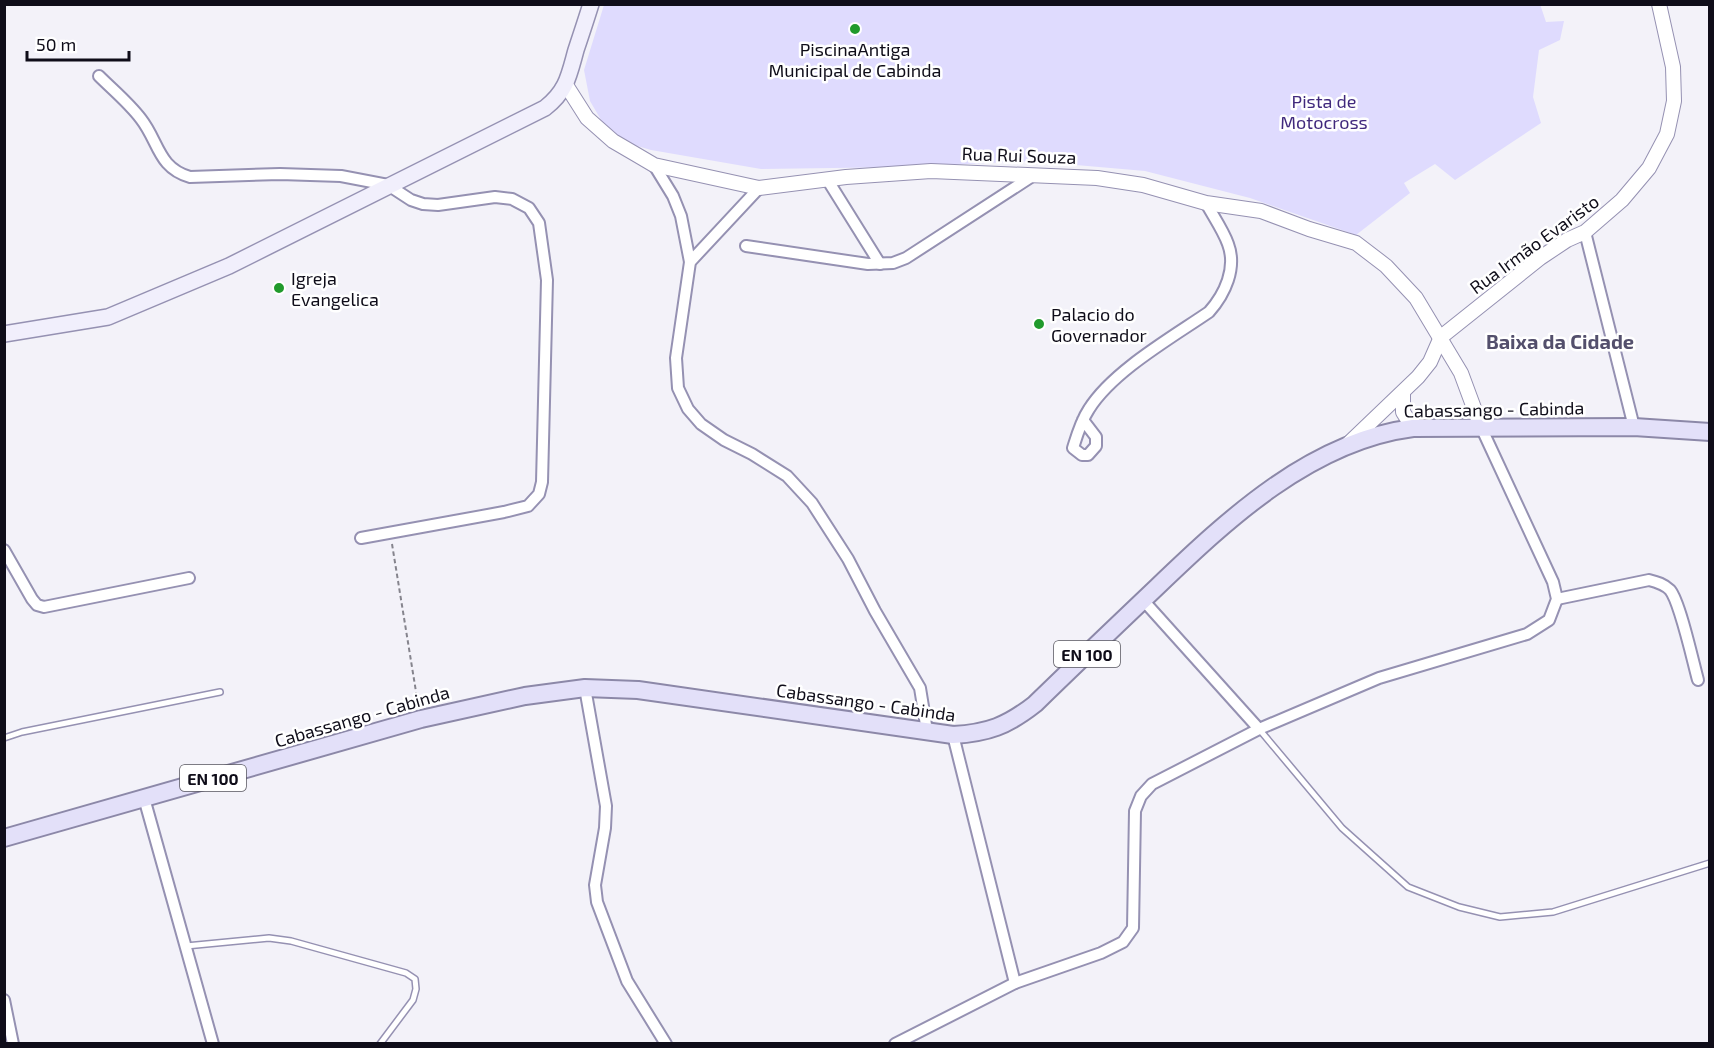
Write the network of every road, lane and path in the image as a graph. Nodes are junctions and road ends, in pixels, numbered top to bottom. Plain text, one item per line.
1 (591, 4) edge
2 (1659, 4) edge
3 (99, 76) dead end
4 (566, 84) junction
5 (654, 165) junction
6 (1035, 174) junction
7 (827, 179) junction
8 (388, 185) junction
9 (759, 188) junction
10 (1206, 202) junction
11 (1585, 232) junction
12 (746, 246) dead end
13 (690, 262) junction
14 (880, 264) junction
15 (4, 334) edge
16 (1441, 337) junction
17 (1403, 393) junction
18 (1083, 420) dead end
19 (1481, 427) junction
20 (1634, 427) junction
21 (1413, 428) junction
22 (1710, 432) edge
23 (1348, 444) junction
24 (392, 532) junction
25 (361, 538) dead end
26 (4, 550) edge
27 (189, 578) dead end
28 (1557, 599) junction
29 (1143, 600) junction
30 (1698, 680) dead end
31 (585, 688) junction
32 (220, 692) dead end
33 (421, 719) junction
34 (1259, 729) junction
35 (927, 730) junction
36 (953, 735) junction
37 (4, 738) edge
38 (144, 798) junction
39 (4, 838) edge
40 (1710, 864) edge
41 (186, 946) junction
42 (1015, 983) junction
43 (4, 1000) edge
44 (13, 1044) edge
45 (213, 1044) edge
46 (380, 1044) edge
47 (666, 1044) edge
48 (895, 1044) edge

1 - 4 main road
2 - 11 street, Rua Irmão Evaristo
3 - 8 street
4 - 5 street, Rua Rui Souza
4 - 8 main road
5 - 9 street, Rua Rui Souza
5 - 13 street
6 - 7 street, Rua Rui Souza
6 - 10 street, Rua Rui Souza
6 - 14 street
7 - 9 street, Rua Rui Souza
7 - 14 street
8 - 15 main road
8 - 24 street
9 - 13 street
10 - 16 street, Rua Rui Souza
10 - 18 street
11 - 16 street, Rua Irmão Evaristo
11 - 20 street
12 - 14 street
13 - 35 street
16 - 17 street, Rua Irmão Evaristo
16 - 19 street, Rua Rui Souza
17 - 21 street
17 - 23 street, Rua Irmão Evaristo
19 - 20 main road, Cabassango - Cabinda / EN 100
19 - 21 main road, Cabassango - Cabinda / EN 100
19 - 28 street
20 - 22 main road, Cabassango - Cabinda / EN 100
21 - 23 main road, Cabassango - Cabinda / EN 100
23 - 29 main road, Cabassango - Cabinda / EN 100
24 - 25 street
24 - 33 path
26 - 27 street
28 - 30 street
28 - 34 street
29 - 34 street
29 - 36 main road, Cabassango - Cabinda / EN 100
31 - 33 main road, Cabassango - Cabinda / EN 100
31 - 35 main road, Cabassango - Cabinda / EN 100
31 - 47 street
32 - 37 lane
33 - 38 main road, Cabassango - Cabinda / EN 100
34 - 40 lane
34 - 42 street
35 - 36 main road, Cabassango - Cabinda / EN 100
36 - 42 street
38 - 39 main road, Cabassango - Cabinda / EN 100
38 - 41 street
41 - 45 street
41 - 46 lane
42 - 48 street
43 - 44 street

